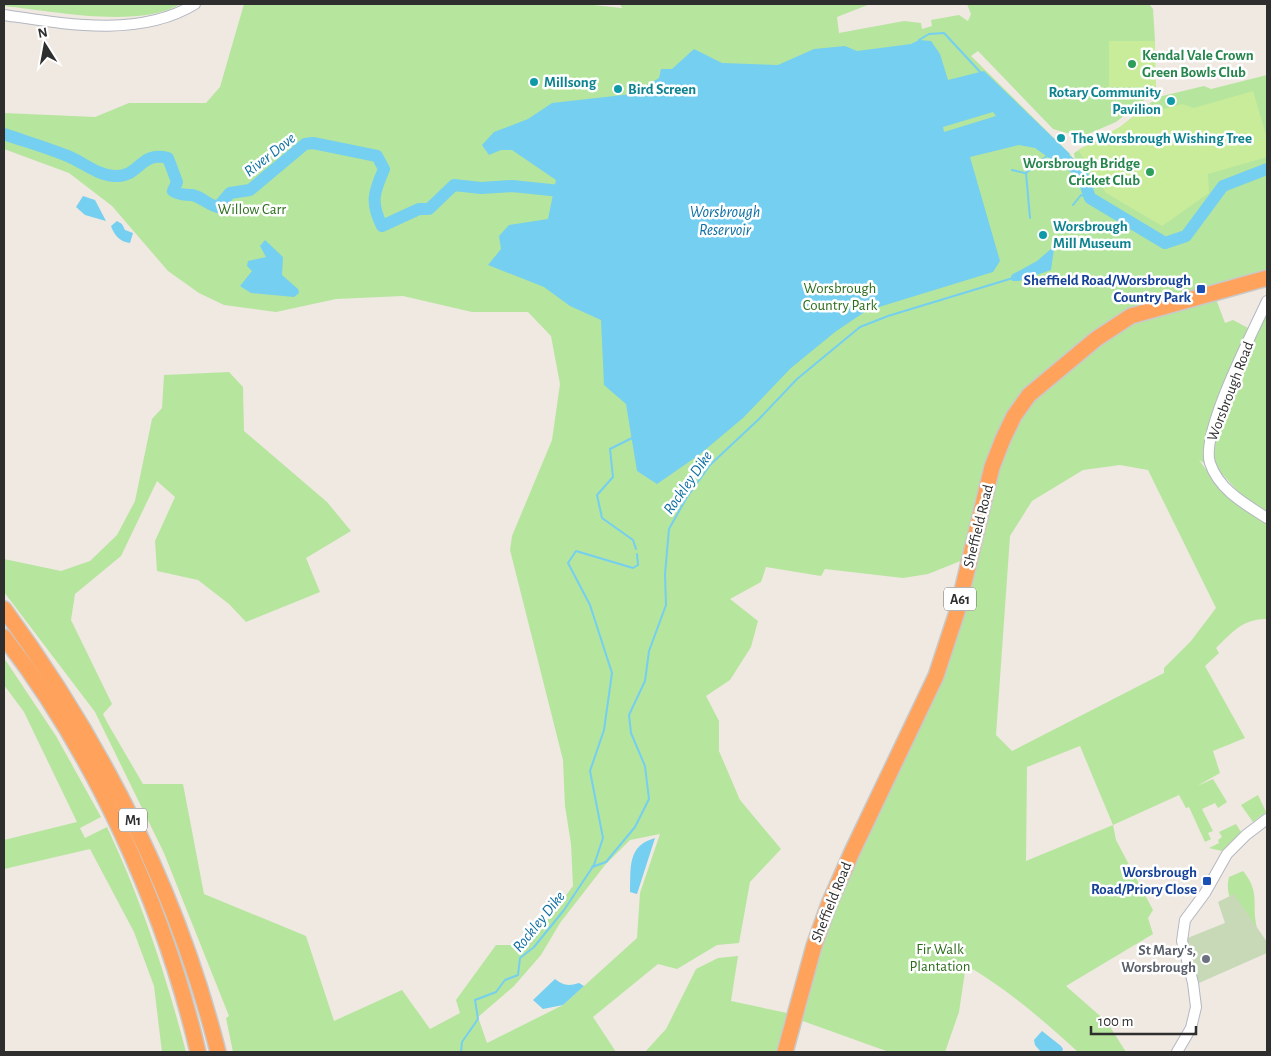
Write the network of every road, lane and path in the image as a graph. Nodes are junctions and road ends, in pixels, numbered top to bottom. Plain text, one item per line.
1 (195, 4) edge
2 (4, 15) edge
3 (1267, 278) edge
4 (1267, 301) edge
5 (1267, 518) edge
6 (4, 609) edge
7 (4, 636) edge
8 (1267, 819) edge
9 (198, 1052) edge
10 (218, 1052) edge
11 (785, 1052) edge
12 (1177, 1052) edge

1 - 2 street
3 - 11 highway, Sheffield Road / A61
4 - 5 street, Worsbrough Road
6 - 10 highway, M1
7 - 9 highway, M1
8 - 12 street

